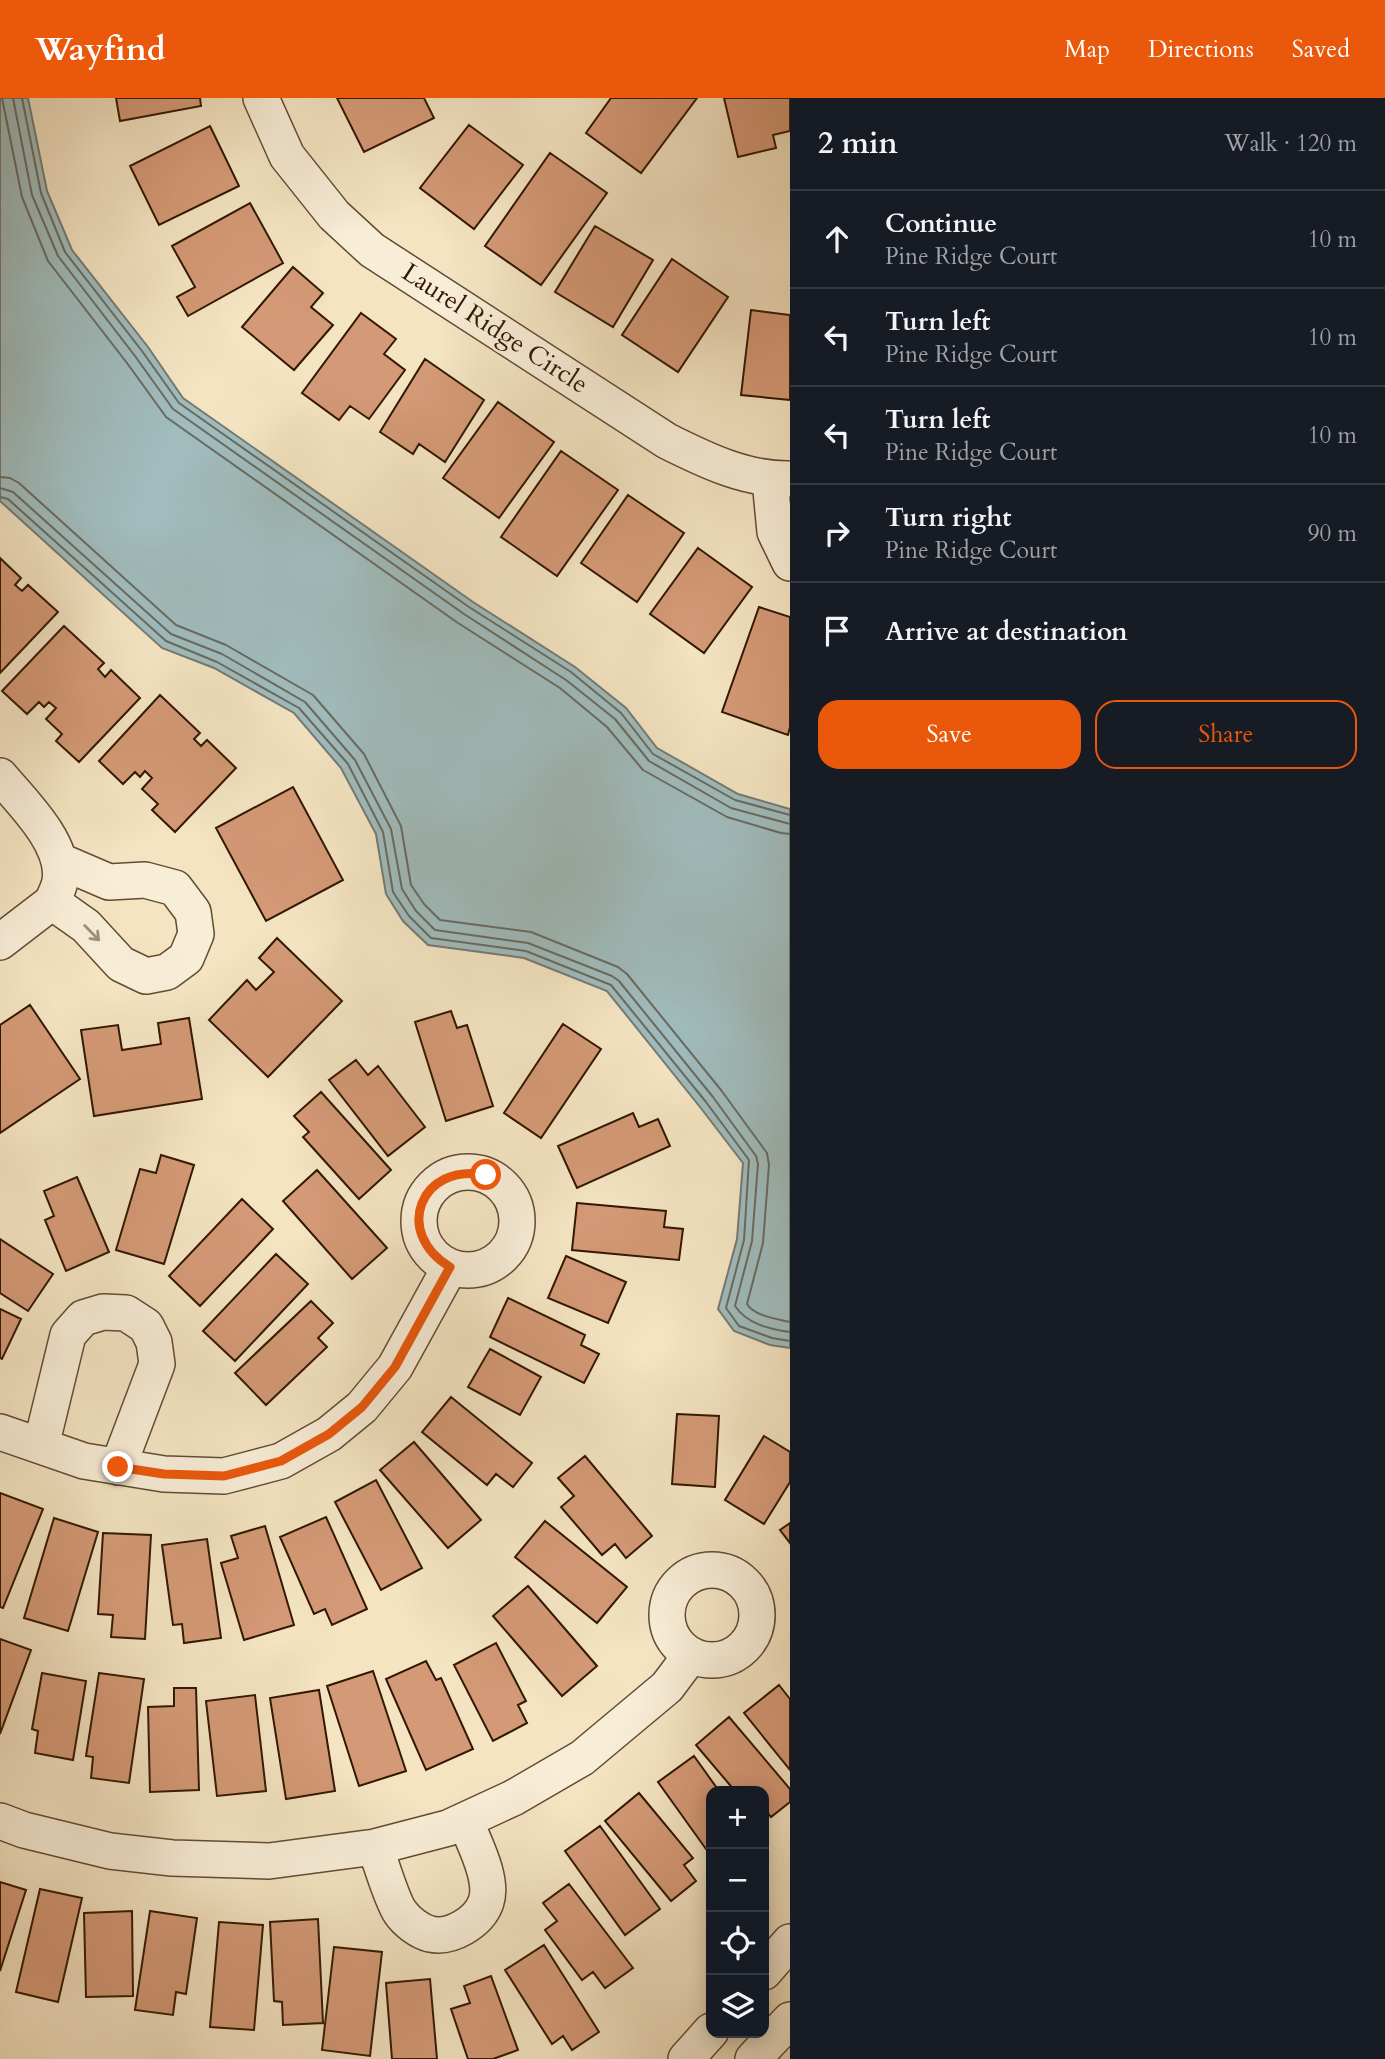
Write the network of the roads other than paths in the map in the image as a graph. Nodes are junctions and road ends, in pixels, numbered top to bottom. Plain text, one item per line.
1 (261, 98) edge
2 (780, 480) edge
3 (790, 563) edge
4 (0, 776) edge
5 (60, 862) junction
6 (52, 902) junction
7 (0, 942) edge
8 (450, 1267) dead end
9 (0, 1432) edge
10 (41, 1446) junction
11 (118, 1467) junction
12 (691, 1655) dead end
13 (465, 1820) junction
14 (0, 1821) edge
15 (375, 1847) junction
16 (790, 1942) edge
17 (769, 1966) edge
18 (790, 2020) edge
19 (706, 2037) edge
20 (686, 2059) edge
21 (753, 2059) edge

1 - 2 street, Laurel Ridge Circle
2 - 3 street
4 - 5 street
5 - 6 street
6 -> 5 street
6 - 7 street
8 - 11 street
9 - 10 street
10 - 11 street
10 - 11 street
12 - 13 street
13 - 15 street
13 - 15 street
14 - 15 street
16 - 17 street
18 - 21 street
19 - 20 street

